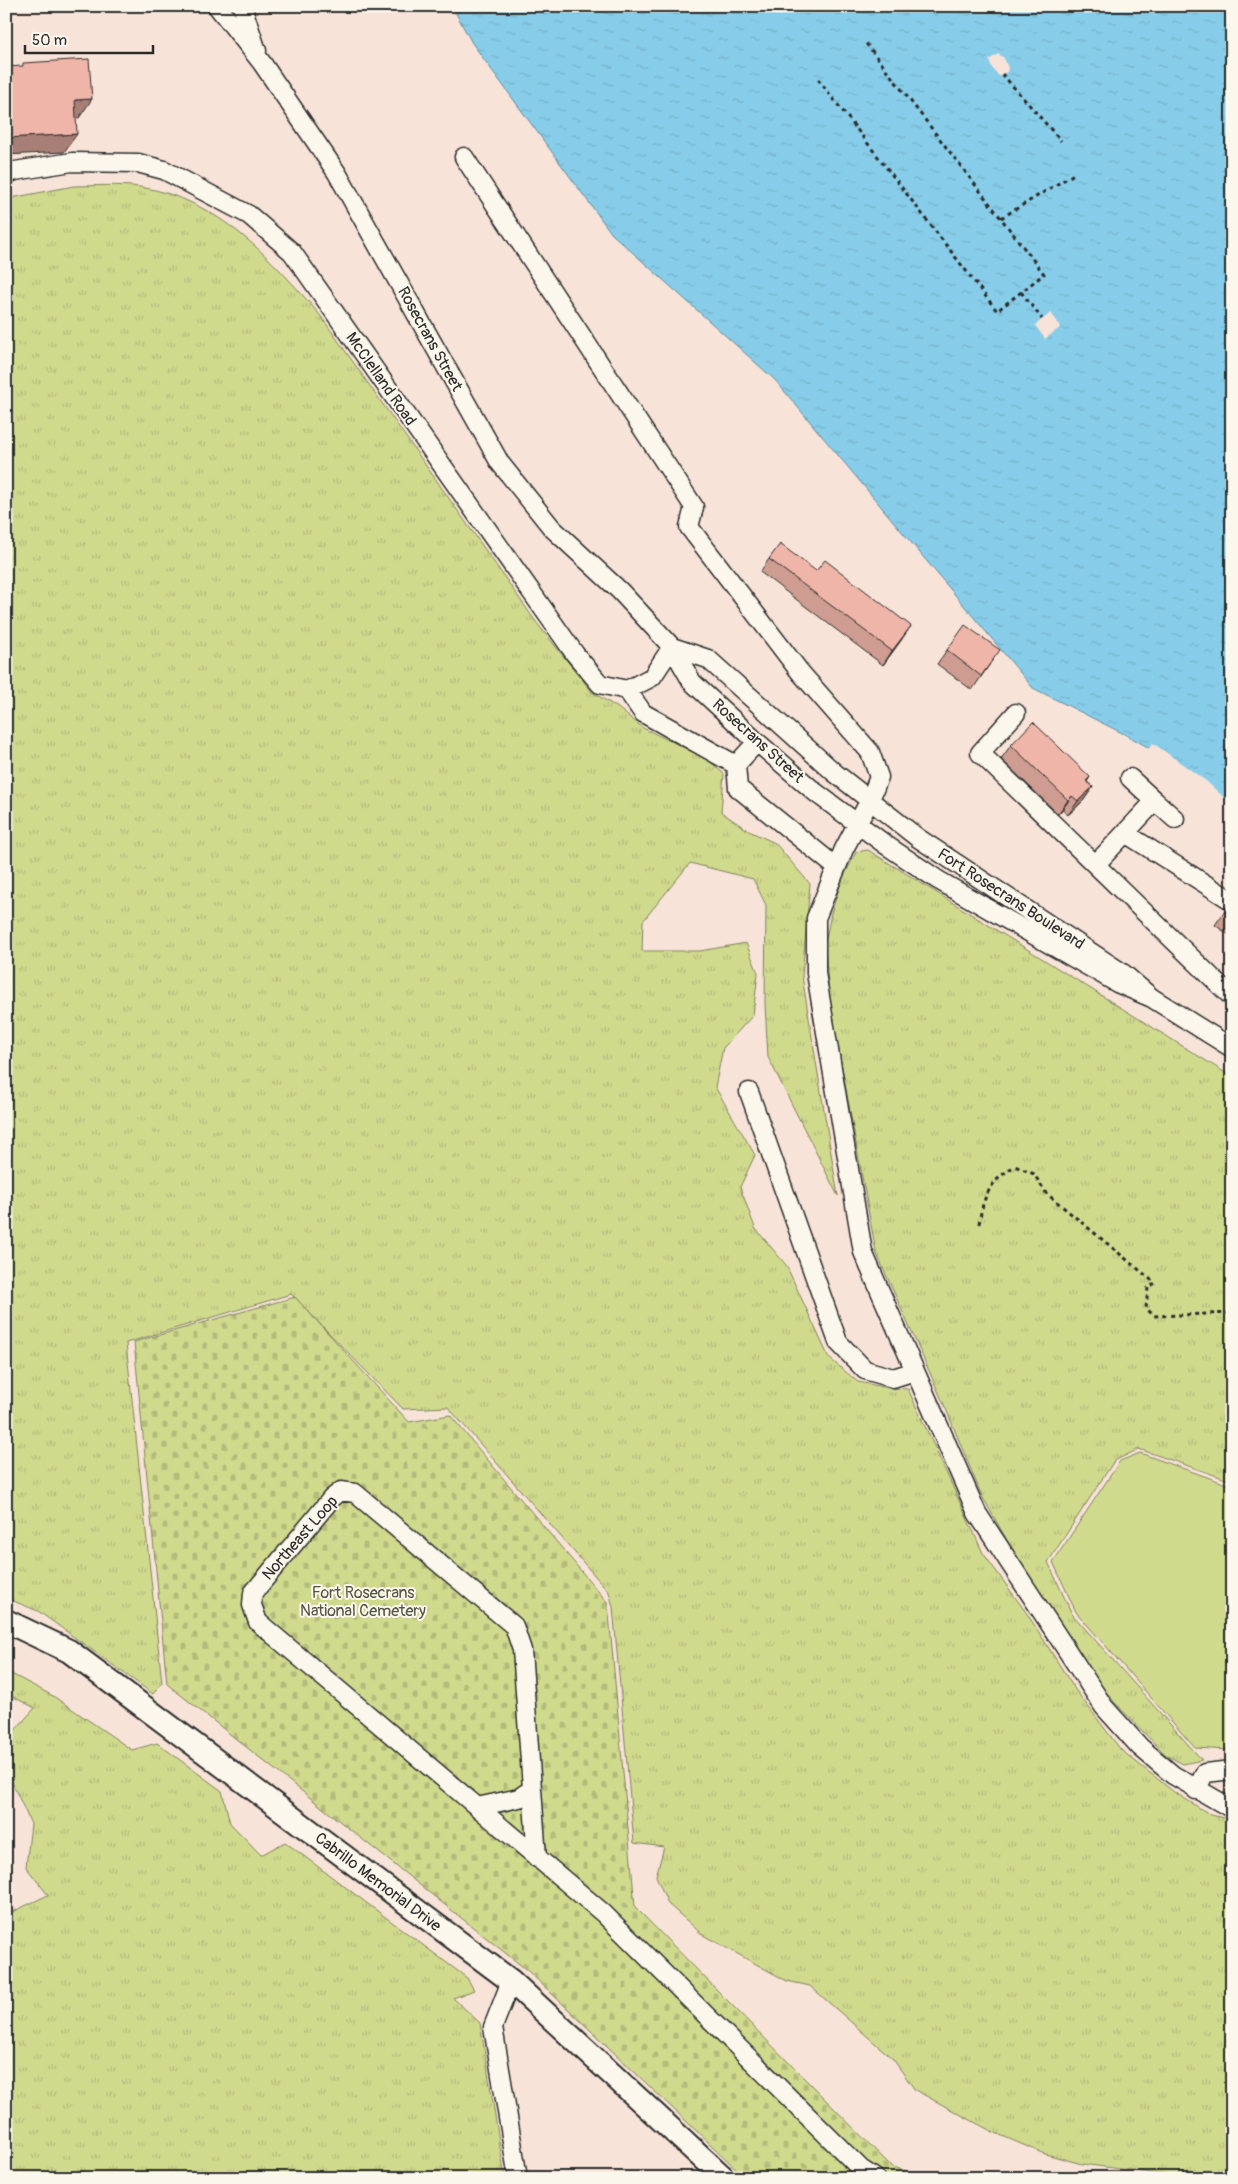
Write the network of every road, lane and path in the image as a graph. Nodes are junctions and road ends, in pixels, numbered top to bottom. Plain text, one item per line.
1 (217, 6) edge
2 (242, 6) edge
3 (865, 42) dead end
4 (262, 63) junction
5 (1002, 74) dead end
6 (818, 79) dead end
7 (1061, 141) dead end
8 (464, 157) dead end
9 (6, 174) edge
10 (1074, 174) dead end
11 (1001, 218) junction
12 (1021, 292) junction
13 (1042, 320) dead end
14 (672, 647) junction
15 (627, 690) junction
16 (1016, 714) dead end
17 (757, 742) junction
18 (736, 764) junction
19 (1130, 778) dead end
20 (870, 800) junction
21 (1155, 801) junction
22 (1175, 819) dead end
23 (856, 823) junction
24 (1125, 833) junction
25 (1096, 864) junction
26 (836, 867) junction
27 (1232, 900) edge
28 (1232, 997) edge
29 (1152, 998) junction
30 (1232, 1048) edge
31 (749, 1092) dead end
32 (979, 1224) dead end
33 (1232, 1313) edge
34 (915, 1371) junction
35 (6, 1621) edge
36 (1232, 1770) edge
37 (532, 1785) junction
38 (1196, 1790) junction
39 (477, 1807) junction
40 (1232, 1809) edge
41 (538, 1858) junction
42 (511, 1981) junction
43 (518, 2178) edge
44 (724, 2178) edge
45 (875, 2178) edge

1 - 4 street, Rosecrans Street
2 - 4 street
3 - 11 path
4 - 14 street, Rosecrans Street
5 - 7 path
6 - 12 path
8 - 20 street
9 - 15 street, McClelland Road
10 - 11 path
11 - 12 path
12 - 13 path
14 - 15 street
14 - 17 street, Rosecrans Street
14 - 20 street, Rosecrans Street
15 - 18 street
16 - 25 street
17 - 18 street
17 - 23 street, Rosecrans Street
18 - 26 street
19 - 21 street
20 - 23 street
20 - 29 street, Fort Rosecrans Boulevard
21 - 22 street
21 - 24 street
23 - 26 street
23 - 29 street, Fort Rosecrans Boulevard
24 - 25 street
24 - 27 street
25 - 28 street
26 - 34 street
29 - 30 street, Fort Rosecrans Boulevard
31 - 34 street
32 - 33 path
34 - 38 street
35 - 42 main road, Cabrillo Memorial Drive
36 - 38 street
37 - 39 street
37 - 39 street, Northeast Loop
37 - 41 street, Northeast Loop
38 - 40 street
39 - 41 street, Northeast Loop
41 - 45 street
42 - 43 street
42 - 44 main road, Cabrillo Memorial Drive

